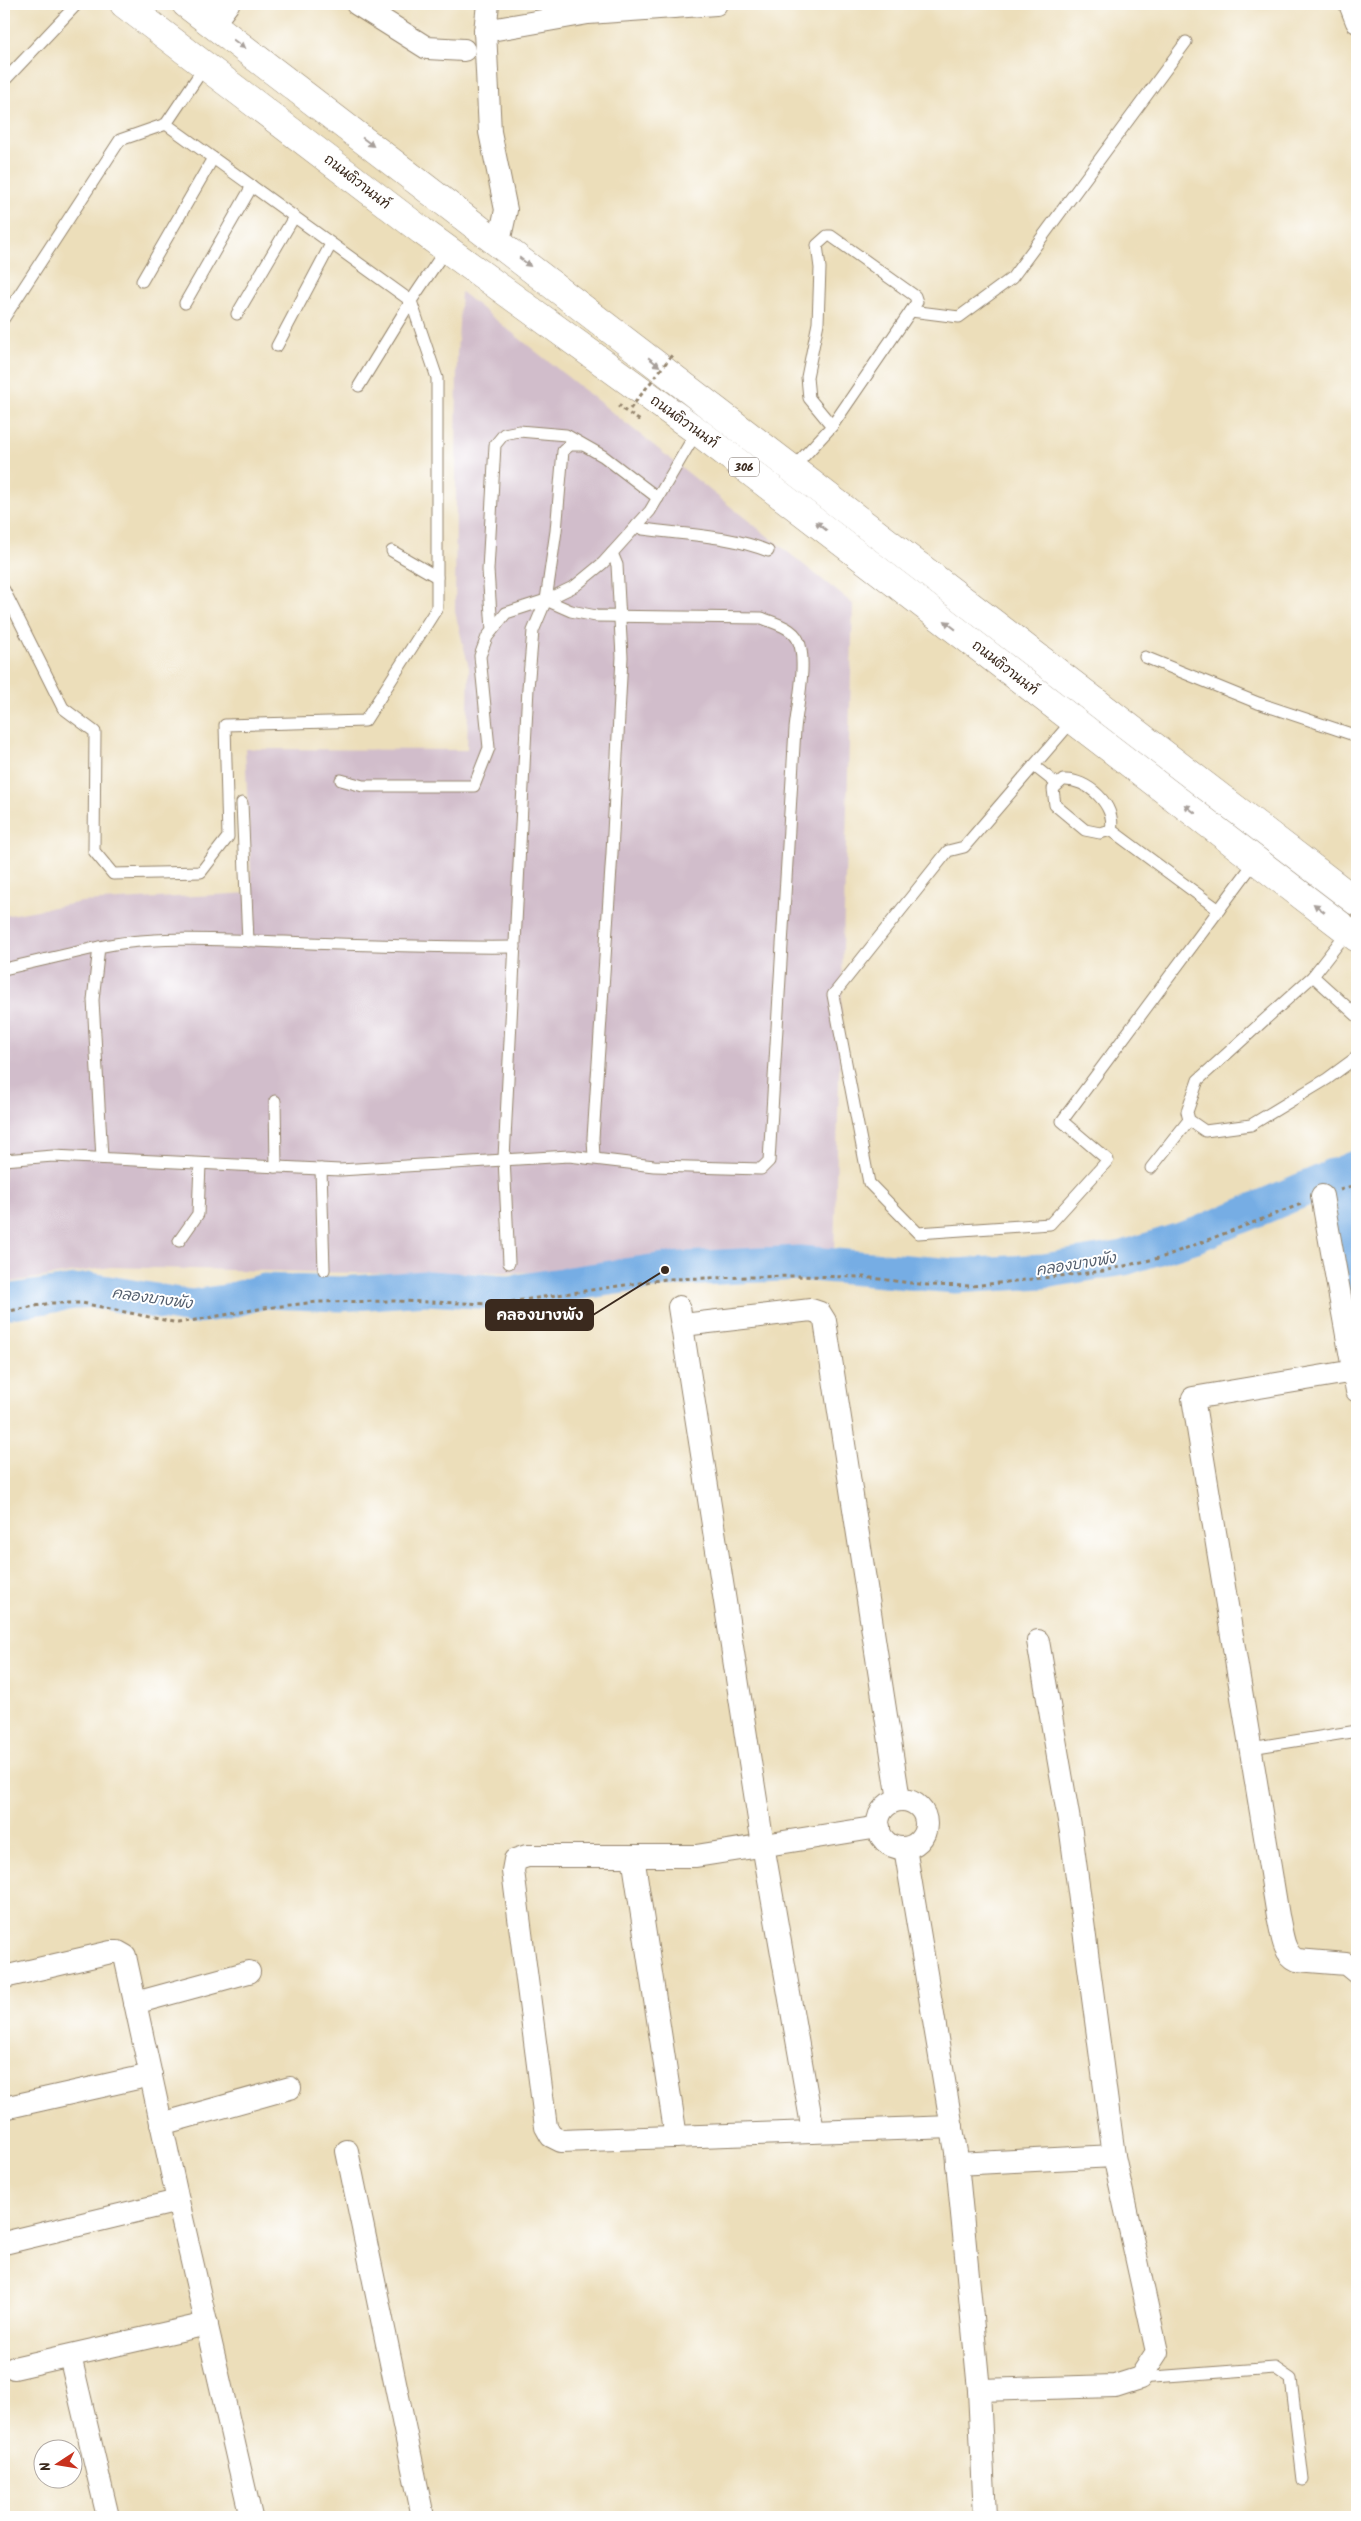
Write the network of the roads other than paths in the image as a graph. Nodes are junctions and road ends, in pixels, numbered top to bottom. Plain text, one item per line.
1 (77, 4) edge
2 (124, 4) edge
3 (186, 4) edge
4 (356, 4) edge
5 (488, 4) edge
6 (716, 4) edge
7 (1350, 4) edge
8 (220, 14) edge
9 (1357, 22) edge
10 (485, 31) junction
11 (1186, 42) dead end
12 (464, 50) dead end
13 (206, 66) junction
14 (4, 81) edge
15 (166, 124) junction
16 (213, 158) junction
17 (252, 186) junction
18 (294, 217) junction
19 (499, 242) junction
20 (331, 244) junction
21 (446, 249) junction
22 (142, 281) dead end
23 (411, 302) junction
24 (185, 303) dead end
25 (911, 310) junction
26 (237, 314) dead end
27 (4, 318) edge
28 (277, 346) dead end
29 (359, 386) dead end
30 (729, 420) junction
31 (832, 426) junction
32 (703, 436) junction
33 (581, 445) junction
34 (793, 468) junction
35 (658, 498) junction
36 (638, 525) junction
37 (392, 551) dead end
38 (768, 552) dead end
39 (612, 553) junction
40 (437, 577) junction
41 (4, 590) edge
42 (546, 600) junction
43 (620, 618) junction
44 (492, 630) junction
45 (1145, 657) dead end
46 (1073, 720) junction
47 (1357, 736) edge
48 (1034, 766) junction
49 (341, 780) dead end
50 (1057, 784) junction
51 (242, 802) dead end
52 (1111, 830) junction
53 (1256, 860) junction
54 (1357, 902) edge
55 (1219, 910) junction
56 (1353, 934) edge
57 (248, 941) junction
58 (99, 947) junction
59 (515, 948) junction
60 (4, 969) edge
61 (1313, 976) junction
62 (1357, 1016) edge
63 (1357, 1057) edge
64 (275, 1101) dead end
65 (1189, 1120) junction
66 (102, 1158) junction
67 (504, 1158) junction
68 (594, 1158) junction
69 (4, 1160) edge
70 (200, 1164) junction
71 (276, 1167) junction
72 (1151, 1168) dead end
73 (321, 1169) junction
74 (1322, 1196) road end
75 (179, 1241) dead end
76 (509, 1262) dead end
77 (324, 1270) dead end
78 (1356, 1381) edge
79 (1038, 1641) dead end
80 (1357, 1731) edge
81 (1251, 1748) junction
82 (899, 1800) junction
83 (879, 1827) junction
84 (763, 1846) junction
85 (905, 1848) junction
86 (633, 1856) junction
87 (250, 1972) dead end
88 (1357, 1973) edge
89 (4, 1977) edge
90 (135, 2003) junction
91 (151, 2075) junction
92 (290, 2088) dead end
93 (4, 2108) edge
94 (161, 2124) junction
95 (952, 2127) junction
96 (813, 2131) junction
97 (676, 2137) junction
98 (347, 2151) dead end
99 (1114, 2156) junction
100 (957, 2164) junction
101 (178, 2201) junction
102 (4, 2242) edge
103 (207, 2324) junction
104 (70, 2356) junction
105 (14, 2368) dead end
106 (1140, 2378) junction
107 (979, 2390) junction
108 (1303, 2480) dead end
109 (108, 2517) edge
110 (251, 2517) edge
111 (423, 2517) edge
112 (985, 2517) edge

1 - 14 lane
2 - 13 main road, ถนนติวานนท์ / 306
3 - 8 main road, ถนนติวานนท์ / 306
4 - 12 street
5 - 10 street
6 - 10 street
7 - 9 street
8 -> 19 main road, ถนนติวานนท์ / 306
10 - 19 street
11 - 25 lane
13 - 15 lane
13 - 21 main road, ถนนติวานนท์ / 306
15 - 16 lane
15 - 27 lane
16 - 17 lane
16 - 22 lane
17 - 18 lane
17 - 24 lane
18 - 20 lane
18 - 26 lane
19 -> 30 main road, ถนนติวานนท์ / 306
20 - 23 lane
20 - 28 lane
21 - 23 lane
21 - 32 main road, ถนนติวานนท์ / 306
23 - 29 lane
23 - 40 lane
25 - 31 lane
25 - 31 lane
30 - 32 main road
30 - 34 main road, ถนนติวานนท์ / 306
31 - 34 lane
32 - 35 lane
46 -> 32 main road, ถนนติวานนท์ / 306
33 - 35 lane
33 - 42 lane
33 - 44 lane
34 - 54 main road, ถนนติวานนท์ / 306
35 - 36 lane
36 - 38 lane
36 - 39 lane
37 - 40 lane
39 - 42 lane
39 - 43 lane
40 - 41 lane
42 - 43 lane
42 - 44 lane
42 - 59 lane
43 - 68 lane
43 - 68 lane
44 - 49 lane
45 - 47 lane
46 - 48 lane
53 -> 46 main road, ถนนติวานนท์ / 306
48 - 50 lane
48 - 55 lane
50 - 52 lane
50 - 52 lane
51 - 57 lane
52 - 55 lane
53 - 55 lane
56 -> 53 main road, ถนนติวานนท์ / 306
56 - 61 lane
57 - 58 lane
57 - 59 lane
58 - 60 lane
58 - 66 lane
59 - 67 lane
61 - 62 lane
61 - 65 lane
63 - 65 lane
64 - 71 lane
65 - 72 lane
66 - 69 lane
66 - 70 lane
67 - 68 lane
67 - 73 lane
67 - 76 lane
70 - 71 lane
70 - 75 lane
71 - 73 lane
73 - 77 lane
74 - 78 street
78 - 81 street
79 - 99 street
80 - 81 lane
81 - 88 street
82 - 83 street
82 - 84 street
82 - 85 street
83 - 84 street
83 - 85 street
84 - 86 street
84 - 96 street
85 - 95 street
86 - 97 street
86 - 97 street
87 - 90 street
89 - 90 street
90 - 91 street
91 - 93 street
91 - 94 street
92 - 94 street
94 - 101 street
95 - 96 street
95 - 100 street
96 - 97 street
98 - 111 street
99 - 100 street
99 - 106 street
100 - 107 street
101 - 102 street
101 - 103 street
103 - 104 street
103 - 110 street
104 - 105 street
104 - 109 street
106 - 107 street
106 - 108 lane
107 - 112 street

